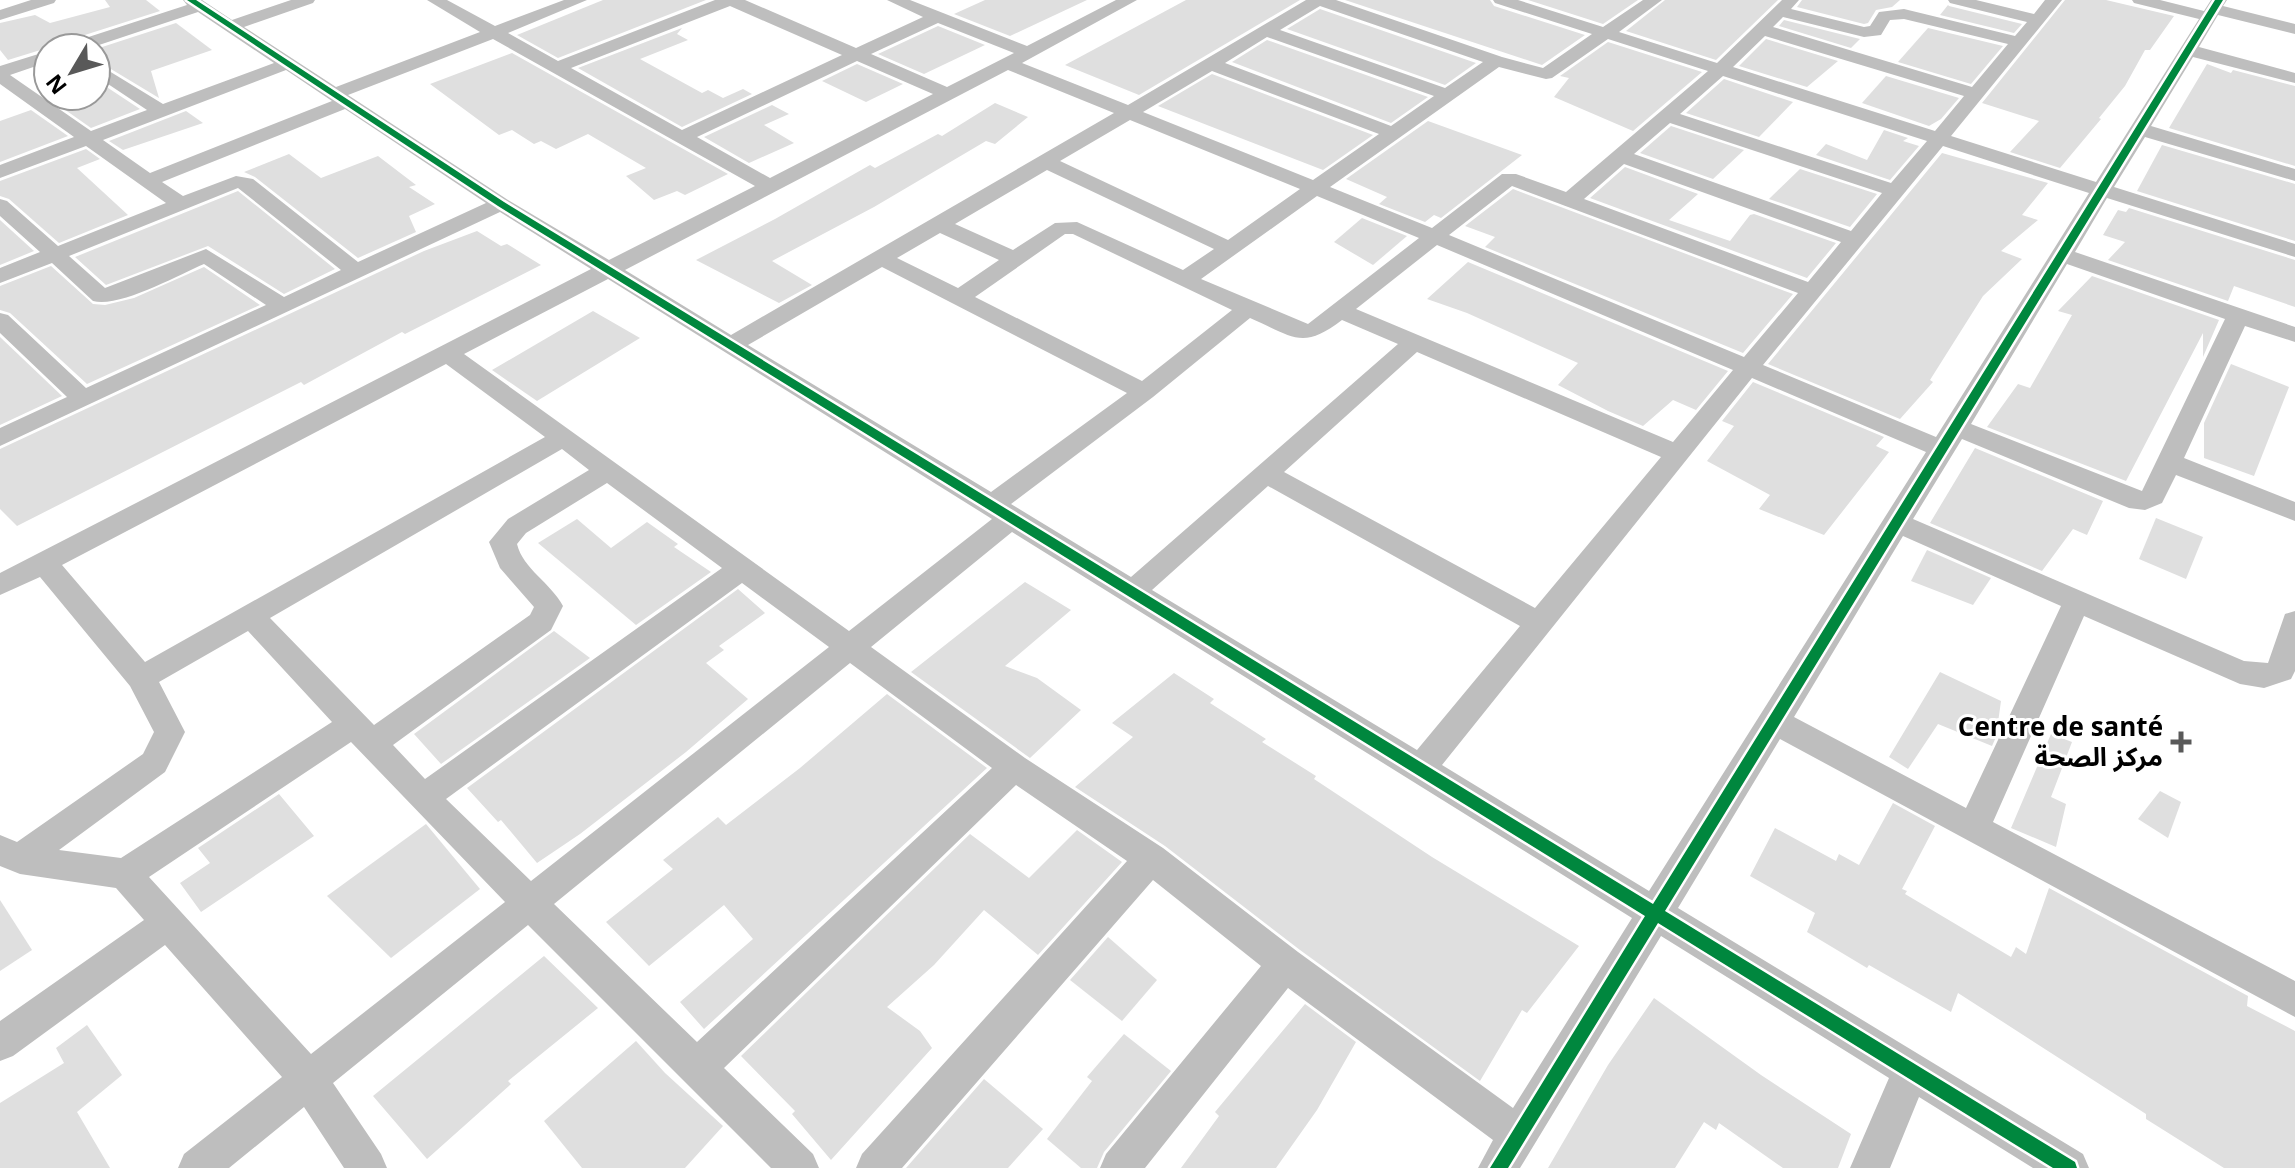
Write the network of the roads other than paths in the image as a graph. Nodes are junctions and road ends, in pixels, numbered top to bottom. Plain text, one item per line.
1 (48, 0) edge
2 (307, 0) edge
3 (435, 0) edge
4 (579, 0) edge
5 (731, 0) edge
6 (783, 0) edge
7 (895, 0) edge
8 (951, 0) edge
9 (1129, 0) edge
10 (1319, 0) edge
11 (1501, 0) edge
12 (1654, 0) edge
13 (1956, 0) edge
14 (2054, 0) edge
15 (2140, 0) edge
16 (196, 3) edge
17 (1786, 6) edge
18 (2214, 9) edge
19 (757, 11) junction
20 (932, 14) junction
21 (0, 15) edge
22 (2038, 20) junction
23 (230, 26) junction
24 (1761, 29) junction
25 (2295, 29) edge
26 (1266, 31) junction
27 (494, 33) junction
28 (1605, 33) junction
29 (112, 34) edge
30 (2020, 42) junction
31 (2188, 50) junction
32 (1028, 52) junction
33 (857, 55) junction
34 (1496, 61) junction
35 (32, 62) edge
36 (1007, 63) junction
37 (287, 64) junction
38 (1211, 64) junction
39 (556, 68) junction
40 (1721, 69) junction
41 (0, 74) edge
42 (2295, 78) edge
43 (112, 79) edge
44 (948, 94) junction
45 (1976, 94) junction
46 (1447, 95) junction
47 (338, 99) junction
48 (161, 111) junction
49 (1128, 113) junction
50 (1666, 116) junction
51 (2139, 129) junction
52 (1393, 133) junction
53 (680, 138) junction
54 (1940, 138) junction
55 (87, 139) junction
56 (1621, 156) junction
57 (1046, 162) junction
58 (2293, 170) edge
59 (0, 172) edge
60 (146, 181) junction
61 (770, 186) junction
62 (1313, 189) junction
63 (2102, 190) junction
64 (1896, 191) junction
65 (1571, 199) junction
66 (178, 202) junction
67 (501, 204) junction
68 (0, 205) edge
69 (939, 225) junction
70 (1434, 236) junction
71 (1856, 240) junction
72 (1228, 248) junction
73 (2295, 251) edge
74 (54, 253) junction
75 (2062, 255) junction
76 (881, 258) junction
77 (1015, 259) junction
78 (608, 270) junction
79 (357, 272) junction
80 (0, 276) edge
81 (1187, 278) junction
82 (1813, 291) junction
83 (959, 298) junction
84 (283, 306) junction
85 (1247, 309) junction
86 (1339, 310) junction
87 (2238, 316) junction
88 (0, 320) edge
89 (2295, 335) edge
90 (1414, 342) junction
91 (730, 345) junction
92 (447, 353) junction
93 (1748, 368) junction
94 (1144, 392) junction
95 (83, 399) junction
96 (564, 437) junction
97 (0, 438) edge
98 (1949, 438) junction
99 (1678, 454) junction
100 (2169, 462) junction
101 (606, 471) junction
102 (1264, 472) junction
103 (1000, 512) junction
104 (2295, 512) edge
105 (1896, 522) junction
106 (43, 562) junction
107 (741, 569) junction
108 (0, 585) edge
109 (1131, 593) junction
110 (2077, 601) junction
111 (252, 617) junction
112 (1539, 623) junction
113 (2295, 625) edge
114 (851, 648) junction
115 (141, 678) junction
116 (1774, 721) junction
117 (362, 734) junction
118 (1014, 767) junction
119 (1420, 769) junction
120 (423, 798) junction
121 (1973, 829) junction
122 (10, 855) edge
123 (1151, 858) junction
124 (125, 874) junction
125 (531, 902) junction
126 (1655, 913) junction
127 (170, 921) junction
128 (1285, 964) junction
129 (2295, 1000) edge
130 (0, 1043) edge
131 (698, 1067) junction
132 (1911, 1071) junction
133 (309, 1080) junction
134 (1518, 1135) junction
135 (198, 1168) edge
136 (367, 1168) edge
137 (799, 1168) edge
138 (876, 1168) edge
139 (1120, 1168) edge
140 (1498, 1168) edge
141 (1870, 1168) edge
142 (2069, 1168) edge

1 - 21 street
2 - 23 street
3 - 27 street
4 - 27 street
5 - 19 street
5 - 39 street
6 - 19 street
7 - 20 street
8 - 20 street
9 - 32 street
10 - 26 street
10 - 34 street
11 - 28 street
12 - 28 street
13 - 22 street
14 - 22 street
15 - 18 street
16 - 23 street
16 - 29 street
17 - 24 street
17 - 30 street
18 - 25 street
18 - 31 street
19 - 33 street
20 - 32 street
20 - 33 street
22 - 30 street
23 - 37 street
24 - 40 street
24 - 45 street
26 - 38 street
26 - 46 street
27 - 39 street
27 - 47 street
28 - 34 street
28 - 40 street
30 - 45 street
31 - 42 street
31 - 51 street
32 - 36 street
33 - 44 street
33 - 53 street
34 - 46 street
35 - 41 street
36 - 44 street
36 - 49 street
37 - 47 street
37 - 48 street
38 - 49 street
38 - 52 street
39 - 53 street
40 - 50 street
40 - 54 street
41 - 55 street
43 - 48 street
44 - 61 street
45 - 54 street
46 - 52 street
47 - 60 street
47 - 67 street
48 - 55 street
49 - 57 street
49 - 62 street
50 - 56 street
50 - 64 street
51 - 58 street
51 - 63 street
52 - 62 street
53 - 61 street
54 - 63 street
54 - 64 street
55 - 59 street
55 - 60 street
56 - 65 street
56 - 71 street
57 - 69 street
57 - 72 street
60 - 66 street
61 - 78 street
62 - 70 street
62 - 72 street
63 - 73 street
63 - 75 street
64 - 71 street
65 - 70 street
65 - 82 street
66 - 74 street
66 - 79 street
67 - 78 street
67 - 79 street
68 - 74 street
69 - 76 street
69 - 77 street
70 - 86 street
70 - 93 street
71 - 82 street
72 - 81 street
74 - 80 street
74 - 84 street
75 - 87 street
75 - 98 street
76 - 83 street
76 - 91 street
77 - 81 street
77 - 83 street
78 - 91 street
78 - 92 street
79 - 84 street
81 - 85 street
82 - 93 street
83 - 94 street
84 - 95 street
85 - 86 street
85 - 94 street
86 - 90 street
87 - 89 street
87 - 100 street
88 - 95 street
90 - 99 street
90 - 102 street
91 - 103 street
92 - 96 street
92 - 106 street
93 - 98 street
93 - 99 street
94 - 103 street
95 - 97 street
96 - 101 street
96 - 111 street
98 - 100 street
98 - 105 street
99 - 112 street
100 - 104 street
101 - 107 street
101 - 117 street
102 - 109 street
102 - 112 street
103 - 109 street
103 - 114 street
105 - 110 street
105 - 116 street
106 - 108 street
106 - 115 street
107 - 114 street
107 - 120 street
109 - 119 street
110 - 113 street
110 - 121 street
111 - 115 street
111 - 117 street
112 - 119 street
114 - 118 street
114 - 125 street
115 - 122 street
116 - 121 street
116 - 126 street
117 - 120 street
117 - 124 street
118 - 123 street
118 - 131 street
119 - 126 street
120 - 125 street
121 - 129 street
122 - 124 street
123 - 128 street
123 - 138 street
124 - 127 street
125 - 131 street
125 - 133 street
126 - 132 street
126 - 134 street
127 - 130 street
127 - 133 street
128 - 134 street
128 - 139 street
131 - 137 street
132 - 141 street
132 - 142 street
133 - 135 street
133 - 136 street
134 - 140 street

